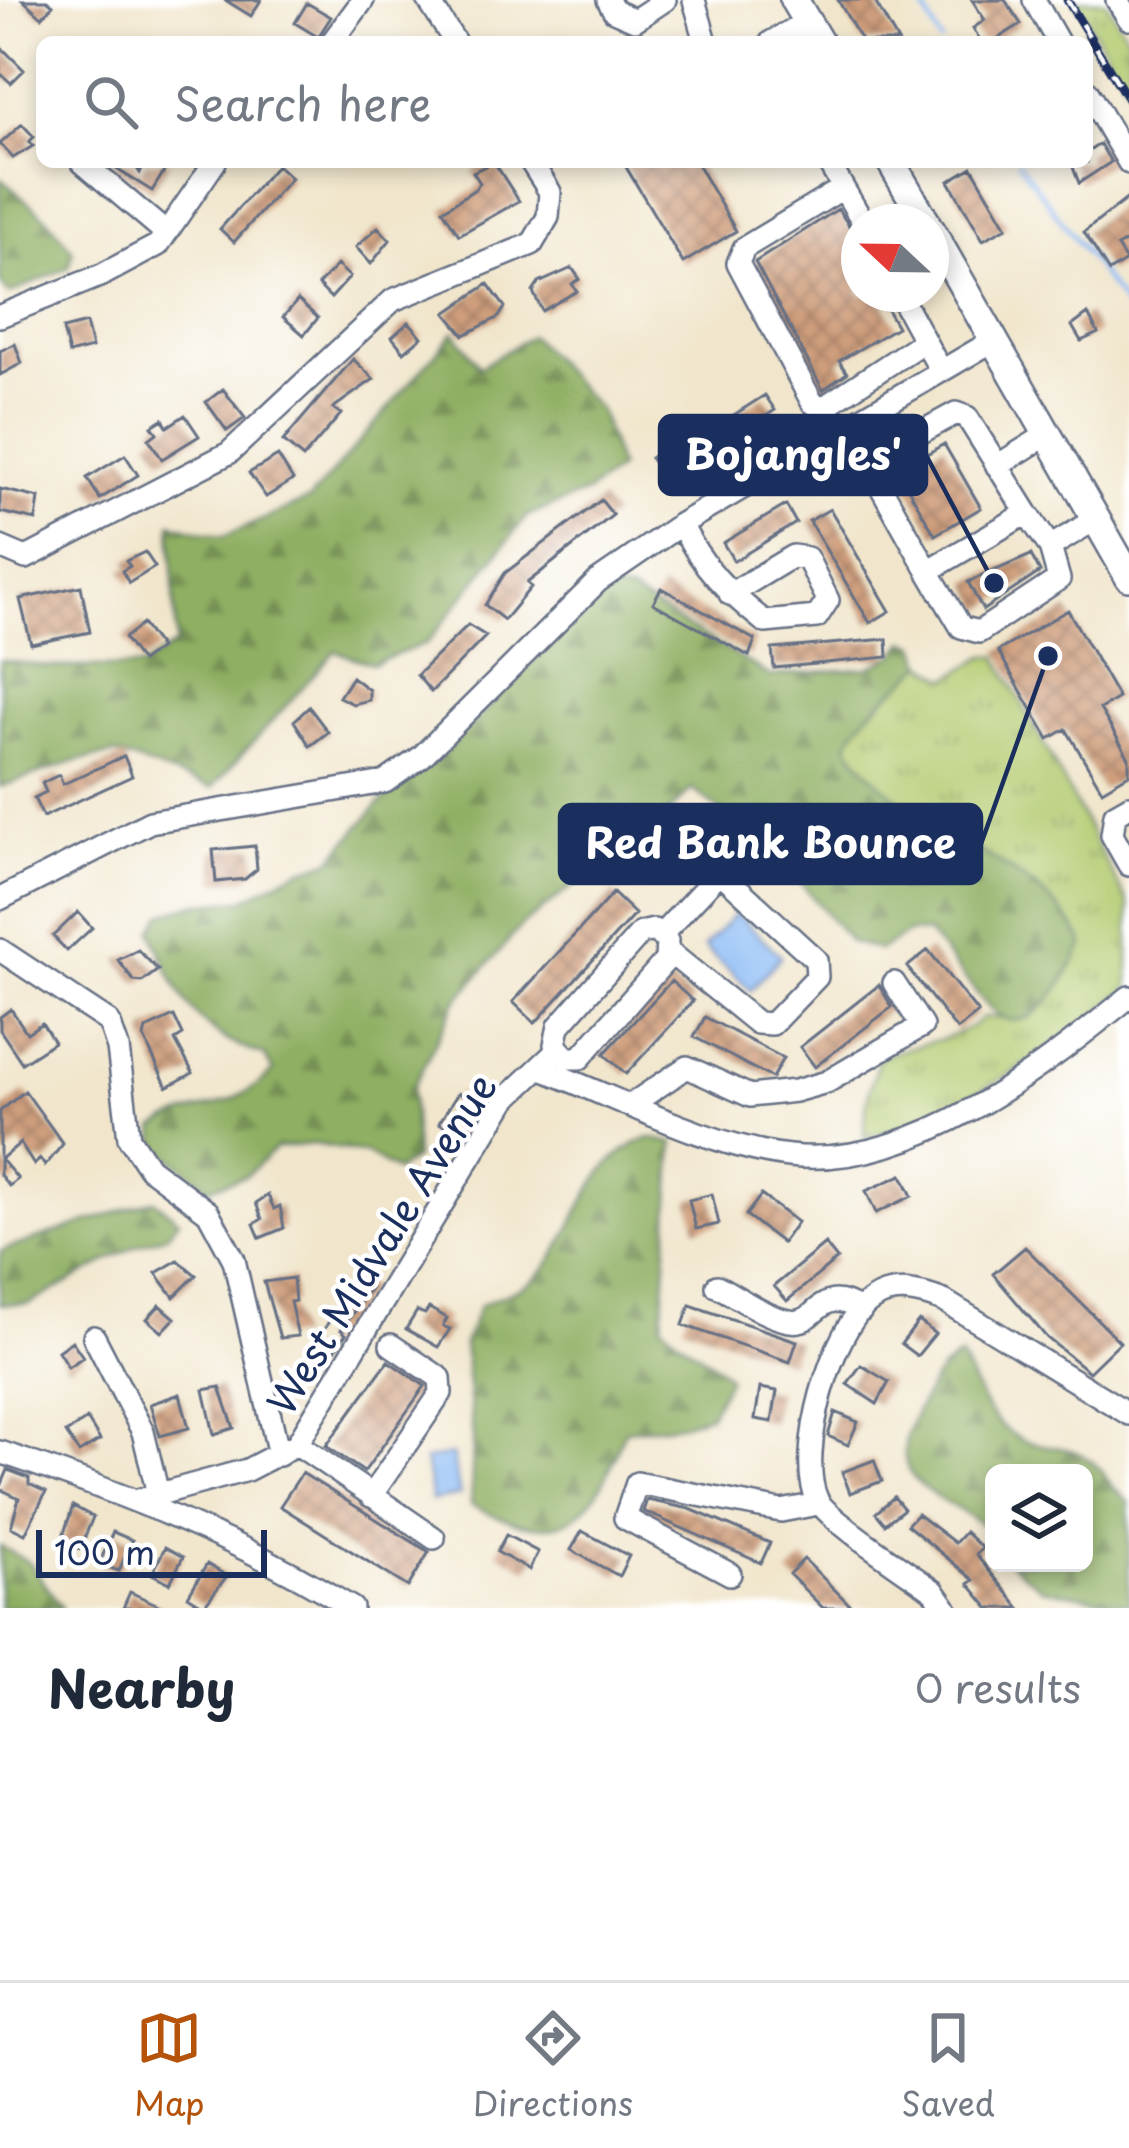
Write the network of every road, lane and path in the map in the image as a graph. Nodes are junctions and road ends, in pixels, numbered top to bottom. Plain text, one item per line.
1 (363, 0) edge
2 (428, 0) edge
3 (608, 0) edge
4 (665, 0) edge
5 (694, 0) edge
6 (1034, 0) edge
7 (1117, 0) edge
8 (1129, 19) edge
9 (336, 36) edge
10 (451, 36) edge
11 (704, 36) edge
12 (1055, 36) edge
13 (1093, 101) edge
14 (1129, 163) edge
15 (89, 168) edge
16 (211, 168) edge
17 (535, 168) edge
18 (831, 168) edge
19 (894, 168) edge
20 (843, 188) junction
21 (852, 204) edge
22 (915, 204) edge
23 (166, 233) junction
24 (949, 260) edge
25 (909, 312) edge
26 (0, 316) edge
27 (996, 339) junction
28 (924, 341) junction
29 (941, 371) junction
30 (820, 409) junction
31 (845, 427) junction
32 (1048, 434) junction
33 (867, 462) junction
34 (997, 466) junction
35 (1028, 513) junction
36 (1096, 518) junction
37 (681, 524) junction
38 (0, 547) edge
39 (1050, 547) junction
40 (928, 571) junction
41 (1129, 577) edge
42 (730, 594) dead end
43 (1129, 806) edge
44 (1129, 865) edge
45 (0, 899) edge
46 (665, 943) junction
47 (0, 950) edge
48 (894, 982) dead end
49 (1129, 998) edge
50 (558, 1050) junction
51 (539, 1068) junction
52 (632, 1104) junction
53 (717, 1286) dead end
54 (861, 1311) junction
55 (94, 1337) dead end
56 (391, 1345) dead end
57 (1129, 1414) edge
58 (288, 1449) junction
59 (0, 1452) edge
60 (371, 1496) junction
61 (149, 1497) junction
62 (818, 1504) junction
63 (434, 1538) dead end
64 (730, 1574) dead end
65 (352, 1608) edge
66 (946, 1608) edge

1 - 9 street
2 - 10 street
3 - 4 street
5 - 11 street
6 - 12 street
7 - 8 street
13 - 14 street
15 - 23 street
16 - 23 street
17 - 38 street
18 - 20 street
19 - 22 main road
20 - 21 street
20 - 30 street
23 - 26 street
24 - 27 main road
25 - 28 street
27 - 29 street
27 - 32 main road
28 - 29 street
28 - 30 street
29 - 31 street
30 - 31 street
31 - 33 street
31 - 37 street
32 - 34 street
32 - 36 main road
33 - 34 street
33 - 40 street
34 - 35 street
35 - 39 street
35 - 40 street
36 - 39 street
36 - 41 main road
37 - 42 street
37 - 45 street
39 - 40 street
43 - 44 street
46 - 46 street
46 - 50 street
46 - 50 street
47 - 58 street
48 - 52 street
49 - 52 street, West Midvale Avenue
50 - 51 street
51 - 52 street, West Midvale Avenue
51 - 58 street, West Midvale Avenue
53 - 54 street
54 - 57 street
54 - 62 street
55 - 61 street
56 - 60 street
58 - 60 street
58 - 61 street, West Midvale Avenue
59 - 61 street
60 - 63 street
61 - 65 street
62 - 64 street
62 - 66 street

